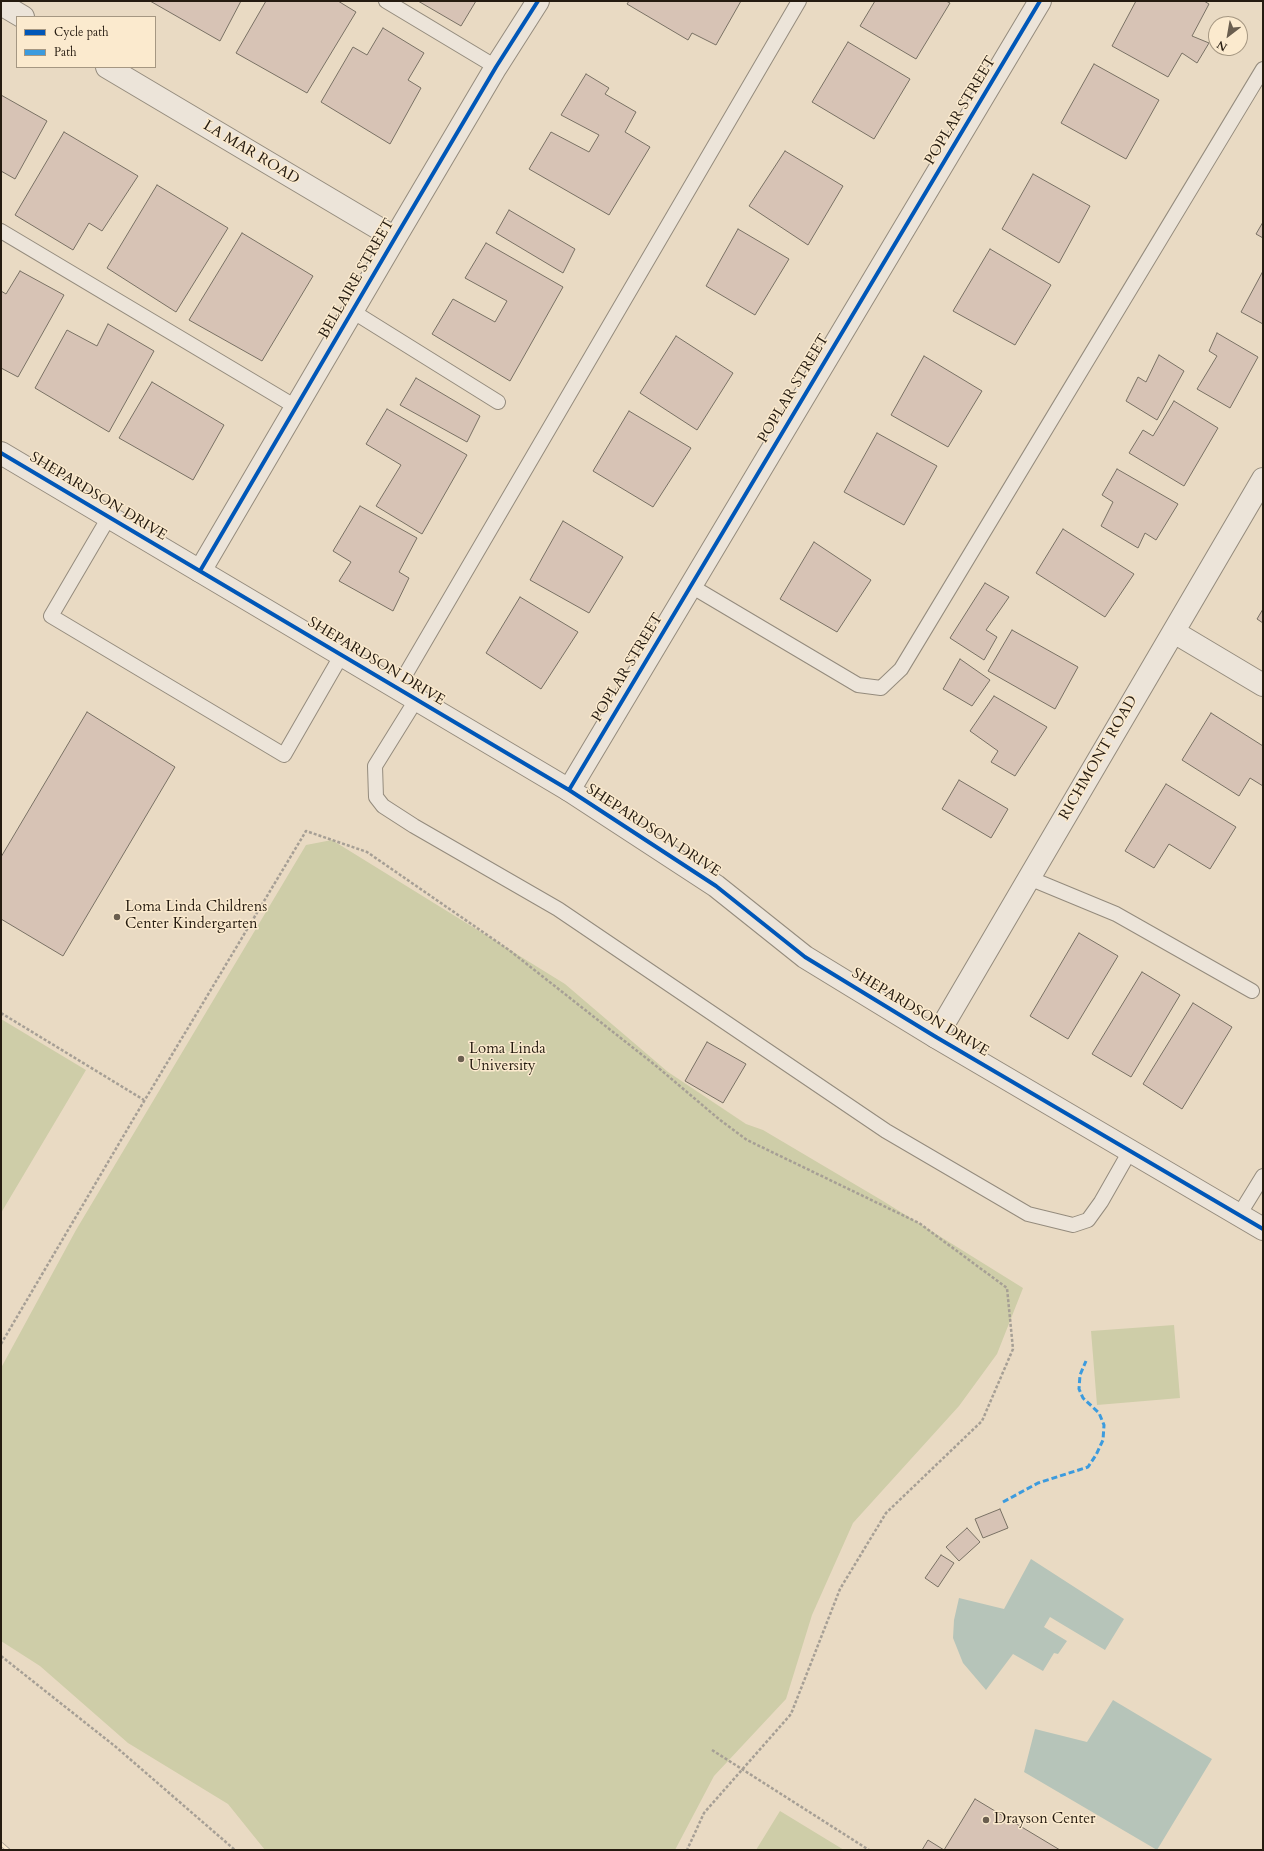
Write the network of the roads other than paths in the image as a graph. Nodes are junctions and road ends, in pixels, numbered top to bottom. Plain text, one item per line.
1 (386, 1) edge
2 (538, 1) edge
3 (799, 1) edge
4 (1040, 1) edge
5 (1, 4) edge
6 (21, 16) edge
7 (496, 67) junction
8 (109, 68) edge
9 (1263, 69) edge
10 (1, 231) edge
11 (395, 238) junction
12 (352, 311) junction
13 (498, 402) dead end
14 (296, 407) junction
15 (1, 453) edge
16 (1263, 480) edge
17 (109, 517) junction
18 (200, 571) junction
19 (691, 586) junction
20 (1174, 632) junction
21 (341, 656) junction
22 (1263, 685) edge
23 (406, 694) junction
24 (569, 790) junction
25 (1029, 878) junction
26 (1252, 991) dead end
27 (936, 1037) junction
28 (1130, 1151) junction
29 (1263, 1176) edge
30 (1239, 1215) junction
31 (1263, 1229) edge

1 - 7 lane
2 - 7 street, BELLAIRE STREET
3 - 23 lane
4 - 19 street, POPLAR STREET
5 - 6 street
7 - 11 street, BELLAIRE STREET
8 - 11 street, LA MAR ROAD
9 - 19 lane
10 - 14 lane
11 - 12 street, BELLAIRE STREET
12 - 13 lane
12 - 14 street, BELLAIRE STREET
14 - 18 street, BELLAIRE STREET
15 - 17 street, SHEPARDSON DRIVE
16 - 20 street, RICHMONT ROAD
17 - 18 street, SHEPARDSON DRIVE
17 - 21 lane
18 - 21 street, SHEPARDSON DRIVE
19 - 24 street, POPLAR STREET
20 - 22 street
20 - 25 street, RICHMONT ROAD
21 - 23 street, SHEPARDSON DRIVE
23 - 24 street, SHEPARDSON DRIVE
23 - 28 lane
24 - 27 street, SHEPARDSON DRIVE
25 - 26 lane
25 - 27 street, RICHMONT ROAD
27 - 28 street, SHEPARDSON DRIVE
28 - 30 street, SHEPARDSON DRIVE
29 - 30 lane
30 - 31 street, SHEPARDSON DRIVE

